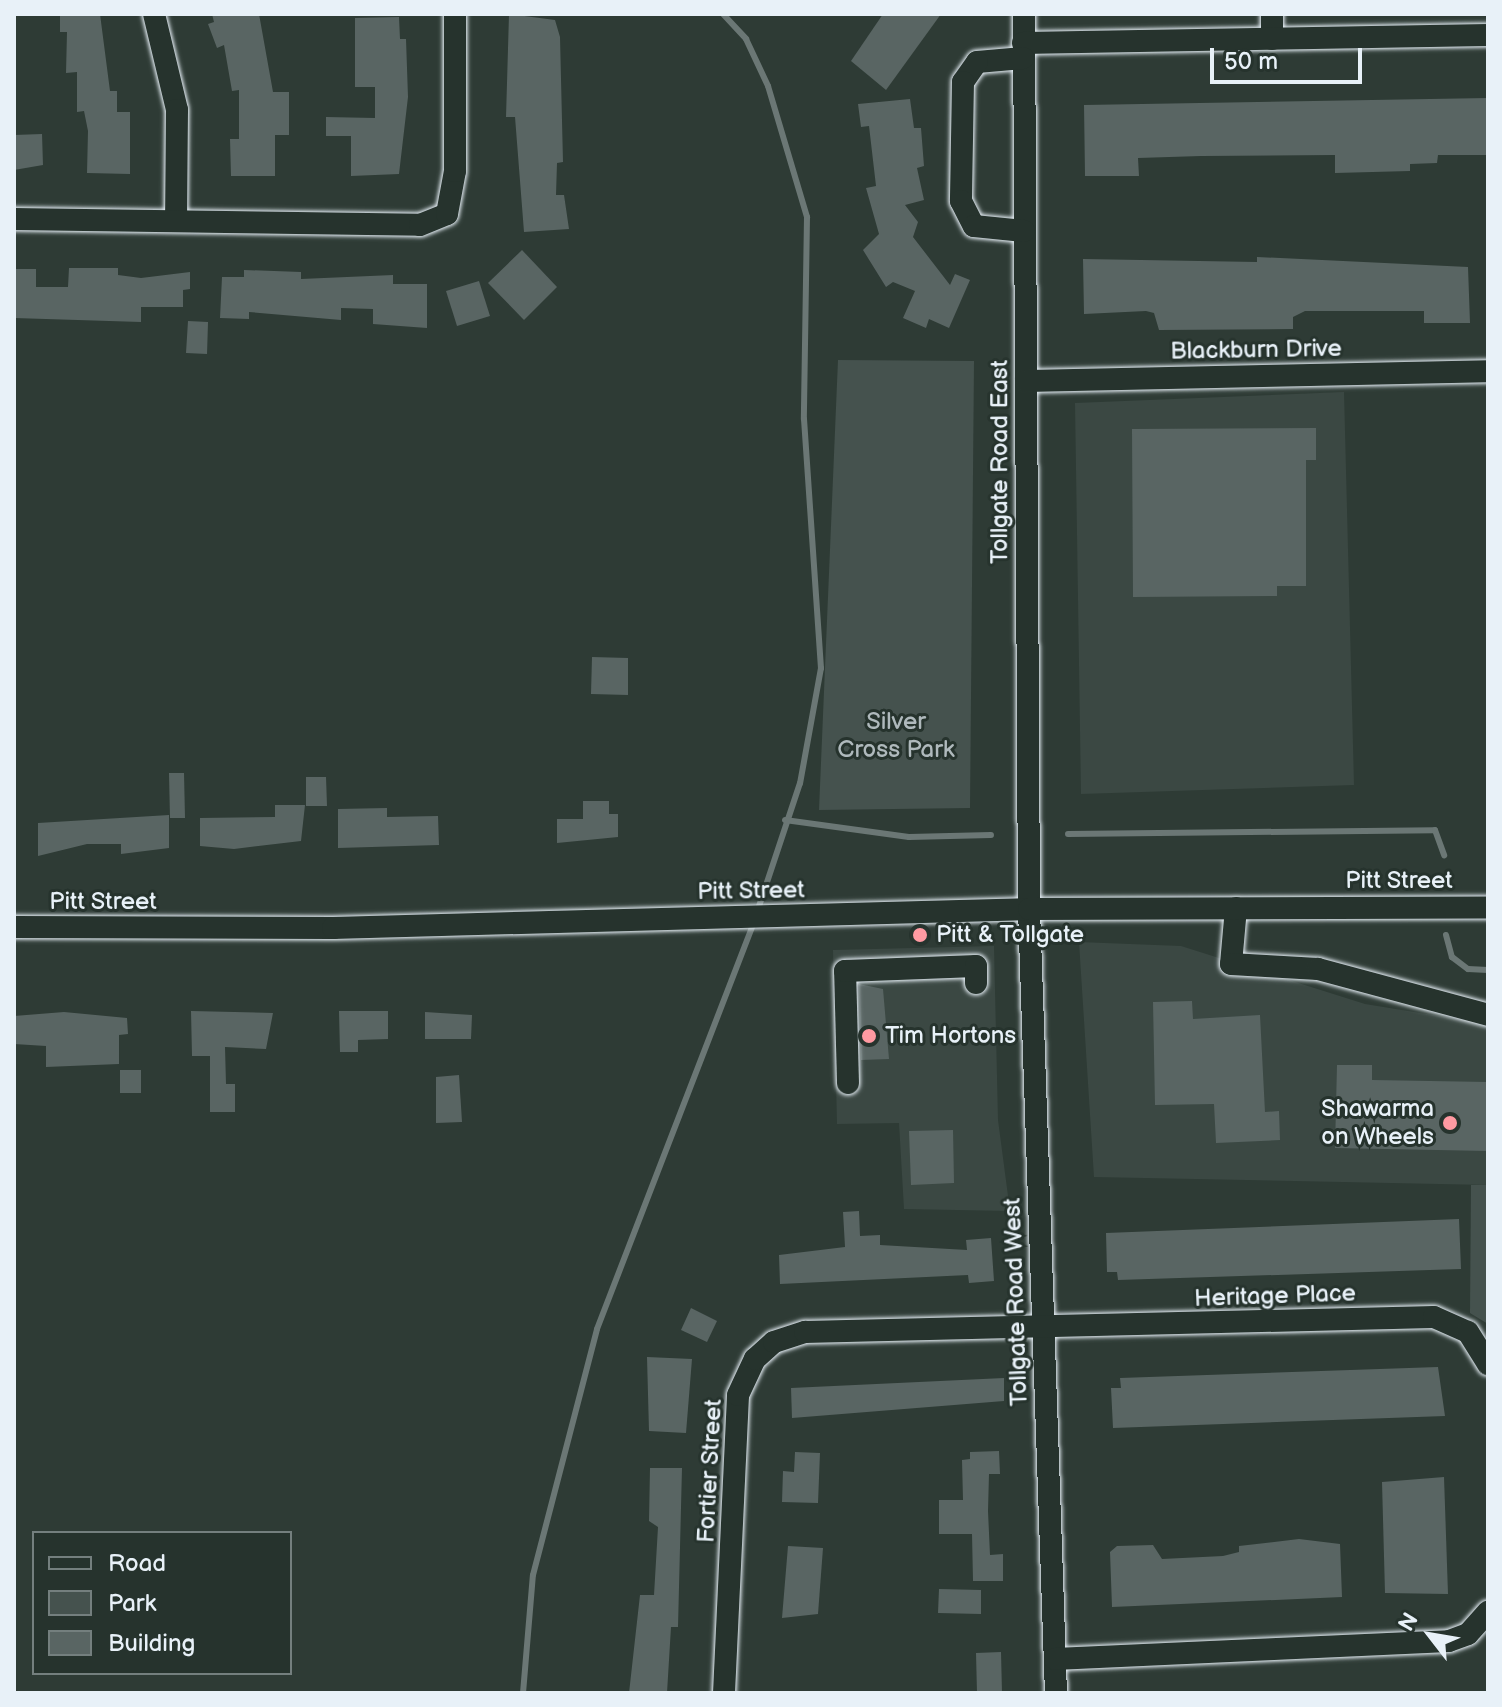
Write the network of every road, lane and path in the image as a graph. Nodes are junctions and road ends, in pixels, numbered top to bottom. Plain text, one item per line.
1 (154, 14) edge
2 (455, 14) edge
3 (1024, 14) edge
4 (1272, 14) edge
5 (1488, 35) edge
6 (1272, 39) junction
7 (1023, 51) junction
8 (14, 219) edge
9 (176, 219) junction
10 (1024, 231) junction
11 (1488, 371) edge
12 (1026, 381) junction
13 (1488, 907) edge
14 (1236, 908) junction
15 (1029, 909) junction
16 (14, 927) edge
17 (976, 983) dead end
18 (1488, 1015) edge
19 (848, 1083) dead end
20 (1043, 1330) junction
21 (1488, 1364) edge
22 (1488, 1612) edge
23 (1055, 1659) junction
24 (724, 1693) edge
25 (1056, 1693) edge

1 - 9 street
2 - 9 street
3 - 7 street, Tollgate Road East
4 - 6 street
5 - 6 street
6 - 7 street
7 - 10 street, Tollgate Road East
7 - 10 street
8 - 9 street
10 - 12 street, Tollgate Road East
11 - 12 street, Blackburn Drive
12 - 15 street, Tollgate Road East
13 - 14 street, Pitt Street
14 - 15 street, Pitt Street
14 - 18 street
15 - 16 street, Pitt Street
15 - 20 street, Tollgate Road West
17 - 19 street
20 - 21 street, Heritage Place
20 - 23 street, Tollgate Road West
20 - 24 street, Fortier Street
22 - 23 street
23 - 25 street, Tollgate Road West

